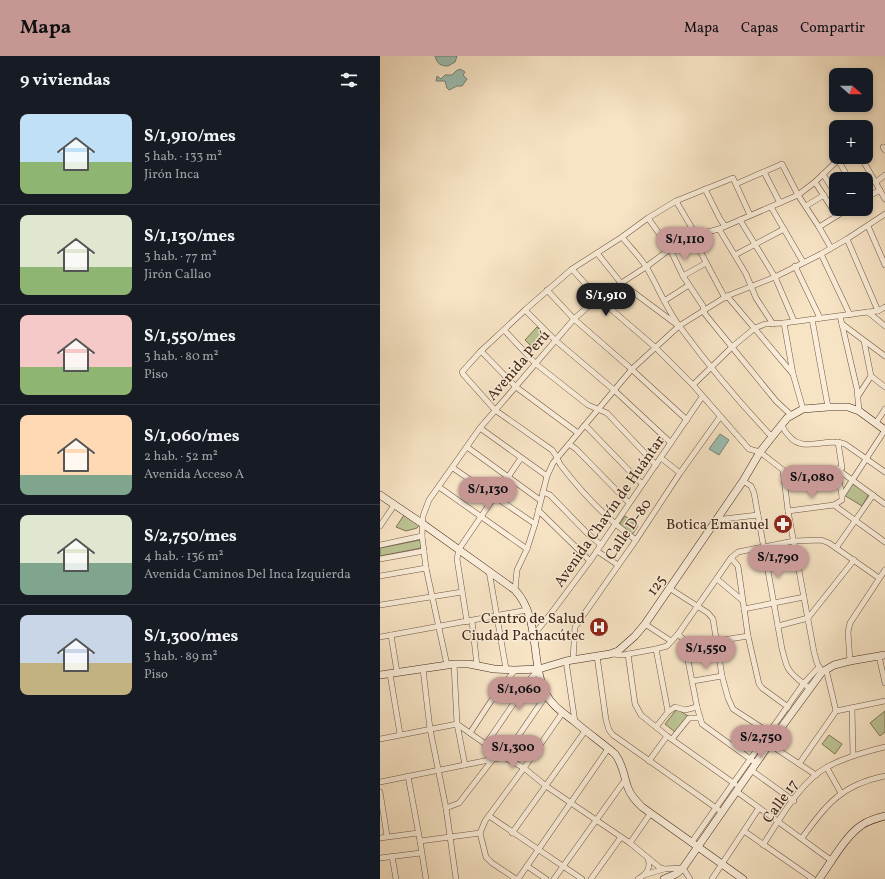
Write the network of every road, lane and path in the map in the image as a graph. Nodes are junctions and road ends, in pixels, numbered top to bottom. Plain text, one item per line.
1 (833, 164) edge
2 (865, 164) edge
3 (764, 172) junction
4 (823, 174) junction
5 (885, 175) edge
6 (815, 182) junction
7 (876, 182) junction
8 (829, 183) edge
9 (736, 184) junction
10 (705, 189) junction
11 (880, 190) junction
12 (873, 194) edge
13 (798, 195) junction
14 (824, 195) junction
15 (885, 199) edge
16 (676, 201) junction
17 (780, 203) junction
18 (829, 203) edge
19 (806, 206) junction
20 (770, 207) junction
21 (885, 214) edge
22 (750, 215) junction
23 (837, 216) edge
24 (648, 218) junction
25 (740, 220) junction
26 (726, 226) junction
27 (868, 226) junction
28 (819, 227) junction
29 (719, 229) junction
30 (784, 229) junction
31 (694, 236) junction
32 (622, 237) junction
33 (847, 239) junction
34 (755, 244) junction
35 (831, 248) junction
36 (670, 249) junction
37 (597, 253) junction
38 (821, 254) junction
39 (735, 255) junction
40 (803, 262) junction
41 (706, 263) junction
42 (885, 265) edge
43 (795, 266) junction
44 (646, 267) junction
45 (572, 269) junction
46 (683, 276) junction
47 (775, 277) junction
48 (622, 282) junction
49 (689, 285) junction
50 (752, 285) junction
51 (547, 290) junction
52 (726, 297) junction
53 (598, 298) junction
54 (664, 301) junction
55 (885, 308) edge
56 (525, 310) junction
57 (703, 311) junction
58 (878, 311) junction
59 (868, 312) junction
60 (850, 315) junction
61 (840, 316) junction
62 (820, 318) junction
63 (574, 319) junction
64 (812, 319) junction
65 (794, 322) junction
66 (784, 323) junction
67 (773, 324) junction
68 (842, 324) junction
69 (679, 326) junction
70 (885, 326) edge
71 (755, 328) junction
72 (504, 330) junction
73 (555, 340) junction
74 (864, 341) junction
75 (732, 347) junction
76 (656, 348) junction
77 (481, 351) junction
78 (885, 356) edge
79 (536, 364) junction
80 (711, 368) junction
81 (632, 369) junction
82 (793, 374) junction
83 (871, 376) junction
84 (693, 385) junction
85 (516, 387) junction
86 (885, 387) edge
87 (614, 390) junction
88 (858, 396) junction
89 (702, 397) junction
90 (828, 407) junction
91 (803, 409) junction
92 (885, 409) edge
93 (495, 410) junction
94 (597, 410) junction
95 (859, 411) junction
96 (791, 415) junction
97 (720, 417) junction
98 (687, 420) junction
99 (876, 423) junction
100 (782, 424) junction
101 (584, 425) junction
102 (480, 428) junction
103 (885, 430) edge
104 (578, 433) junction
105 (772, 437) junction
106 (838, 442) junction
107 (671, 443) junction
108 (569, 444) junction
109 (467, 447) junction
110 (760, 452) junction
111 (558, 457) junction
112 (521, 458) junction
113 (661, 458) junction
114 (866, 459) junction
115 (656, 465) junction
116 (452, 468) junction
117 (837, 469) junction
118 (885, 472) edge
119 (680, 473) junction
120 (547, 476) junction
121 (508, 477) junction
122 (784, 480) junction
123 (852, 480) junction
124 (743, 481) junction
125 (642, 484) junction
126 (439, 487) junction
127 (542, 492) junction
128 (380, 495) edge
129 (873, 495) junction
130 (495, 496) junction
131 (842, 496) junction
132 (540, 500) junction
133 (383, 501) edge
134 (629, 503) junction
135 (395, 504) junction
136 (885, 504) edge
137 (834, 505) junction
138 (538, 510) junction
139 (788, 511) junction
140 (481, 516) junction
141 (758, 516) junction
142 (715, 520) junction
143 (856, 521) junction
144 (615, 523) junction
145 (423, 524) junction
146 (535, 524) junction
147 (380, 526) edge
148 (422, 536) junction
149 (636, 540) junction
150 (794, 541) junction
151 (885, 542) edge
152 (380, 545) edge
153 (601, 545) junction
154 (764, 546) junction
155 (836, 548) junction
156 (459, 549) junction
157 (527, 549) junction
158 (424, 551) junction
159 (597, 551) junction
160 (730, 558) junction
161 (380, 559) edge
162 (854, 560) junction
163 (590, 561) junction
164 (618, 565) junction
165 (426, 568) junction
166 (489, 571) junction
167 (883, 575) edge
168 (380, 576) edge
169 (717, 579) junction
170 (669, 588) junction
171 (515, 590) junction
172 (462, 592) junction
173 (431, 597) junction
174 (804, 597) junction
175 (742, 600) junction
176 (774, 604) junction
177 (380, 605) edge
178 (697, 607) junction
179 (744, 609) junction
180 (528, 610) junction
181 (498, 615) junction
182 (808, 618) junction
183 (470, 621) junction
184 (645, 624) junction
185 (778, 626) junction
186 (438, 627) junction
187 (678, 634) junction
188 (391, 635) junction
189 (533, 636) junction
190 (748, 636) junction
191 (380, 637) edge
192 (671, 641) junction
193 (717, 641) junction
194 (656, 649) junction
195 (610, 654) junction
196 (628, 654) junction
197 (597, 656) junction
198 (882, 656) edge
199 (570, 660) junction
200 (850, 661) junction
201 (450, 664) junction
202 (477, 666) junction
203 (423, 669) junction
204 (506, 669) junction
205 (538, 669) junction
206 (822, 669) junction
207 (515, 670) junction
208 (398, 672) junction
209 (390, 674) junction
210 (380, 675) edge
211 (722, 676) junction
212 (693, 681) junction
213 (885, 683) edge
214 (806, 685) junction
215 (546, 694) junction
216 (885, 701) edge
217 (697, 707) junction
218 (790, 708) junction
219 (852, 708) junction
220 (836, 711) junction
221 (563, 712) junction
222 (668, 712) junction
223 (700, 718) junction
224 (575, 722) junction
225 (457, 724) junction
226 (656, 727) junction
227 (430, 729) junction
228 (586, 731) junction
229 (470, 733) junction
230 (400, 734) junction
231 (772, 734) junction
232 (667, 736) junction
233 (380, 739) edge
234 (672, 739) junction
235 (486, 744) junction
236 (769, 744) junction
237 (885, 748) edge
238 (608, 749) junction
239 (853, 755) junction
240 (504, 757) junction
241 (493, 760) junction
242 (649, 761) junction
243 (753, 761) junction
244 (799, 764) junction
245 (465, 765) junction
246 (524, 768) junction
247 (827, 768) junction
248 (437, 770) junction
249 (751, 770) junction
250 (816, 775) junction
251 (408, 776) junction
252 (885, 776) edge
253 (625, 780) junction
254 (380, 782) edge
255 (546, 786) junction
256 (736, 787) junction
257 (380, 792) edge
258 (841, 793) junction
259 (794, 801) junction
260 (571, 802) junction
261 (446, 808) junction
262 (759, 808) junction
263 (719, 810) junction
264 (650, 814) junction
265 (489, 816) junction
266 (885, 816) edge
267 (596, 820) junction
268 (779, 822) junction
269 (744, 831) junction
270 (418, 833) junction
271 (480, 833) junction
272 (512, 833) junction
273 (387, 836) junction
274 (450, 837) junction
275 (621, 837) junction
276 (380, 838) edge
277 (802, 838) junction
278 (420, 841) junction
279 (630, 843) junction
280 (763, 844) junction
281 (694, 845) junction
282 (538, 851) junction
283 (421, 852) junction
284 (392, 856) junction
285 (380, 858) edge
286 (648, 858) junction
287 (832, 861) junction
288 (722, 864) junction
289 (527, 866) junction
290 (564, 867) junction
291 (683, 868) junction
292 (664, 869) junction
293 (644, 876) junction
294 (396, 879) edge
295 (426, 879) edge
296 (456, 879) edge
297 (517, 879) edge
298 (546, 879) edge
299 (554, 879) edge
300 (582, 879) edge
301 (591, 879) edge
302 (638, 879) edge
303 (664, 879) edge
304 (690, 879) edge
305 (712, 879) edge
306 (743, 879) edge
307 (813, 879) edge
308 (820, 879) edge

1 - 4 street, Avenida Perú
2 - 7 street
3 - 9 street
3 - 13 street
3 - 17 street
4 - 6 street, Avenida Perú
4 - 8 street
5 - 7 street
6 - 13 street, Avenida Perú
6 - 14 street
7 - 11 street
9 - 10 street
9 - 22 street
10 - 16 street
10 - 26 street
11 - 12 street
11 - 15 street
13 - 17 street, Avenida Perú
13 - 19 street
14 - 18 street
14 - 19 street
16 - 24 street
16 - 31 street
17 - 20 street, Avenida Perú
19 - 28 street
20 - 22 street, Avenida Perú
20 - 30 street
21 - 27 street
22 - 25 street, Avenida Perú
23 - 28 street
24 - 32 street
24 - 36 street
25 - 26 street, Avenida Perú
25 - 34 street
26 - 29 street, Avenida Perú
27 - 33 street
27 - 42 street
28 - 35 street
29 - 31 street, Avenida Perú
29 - 39 street
30 - 34 street
30 - 40 street
31 - 36 street, Avenida Perú
31 - 41 street
32 - 37 street
32 - 44 street
33 - 35 street
33 - 58 street
34 - 39 street
34 - 47 street
35 - 38 street
36 - 44 street, Avenida Perú
36 - 46 street
37 - 45 street
37 - 48 street
38 - 40 street
38 - 60 street
39 - 50 street
40 - 43 street
41 - 46 street
41 - 52 street
43 - 47 street
43 - 62 street
44 - 48 street, Avenida Perú
44 - 54 street
45 - 51 street
45 - 53 street
46 - 49 street
47 - 50 street
47 - 65 street
48 - 53 street, Avenida Perú
48 - 69 street
49 - 54 street
49 - 57 street
50 - 52 street
50 - 67 street
51 - 56 street
51 - 63 street
52 - 57 street
52 - 71 street
53 - 63 street, Avenida Perú
53 - 76 street
54 - 69 street
55 - 58 street
56 - 72 street
56 - 73 street
57 - 69 street
57 - 75 street
58 - 59 street
59 - 60 street
59 - 70 street
60 - 61 street
61 - 62 street
61 - 68 street
62 - 64 street
63 - 73 street, Avenida Perú
63 - 81 street
64 - 65 street
64 - 90 street
65 - 66 street
66 - 67 street
66 - 82 street
67 - 71 street
68 - 74 street
68 - 88 street
69 - 76 street
69 - 80 street
71 - 75 street
71 - 82 street
72 - 77 street
72 - 79 street
73 - 79 street, Avenida Perú
73 - 87 street
74 - 78 street
74 - 83 street
75 - 80 street
75 - 96 street
76 - 81 street
76 - 84 street
77 - 85 street
77 - 93 street
79 - 85 street, Avenida Perú
79 - 94 street
80 - 84 street
80 - 105 street
81 - 87 street
81 - 98 street
82 - 91 street
83 - 86 street
83 - 88 street
84 - 89 street
85 - 93 street, Avenida Perú
85 - 104 street
87 - 94 street
87 - 107 street
88 - 95 street
89 - 97 street
89 - 98 street, Avenida Chavín de Huántar
90 - 91 main road, 125
90 - 95 main road, 125
91 - 96 main road, 125
92 - 99 street
93 - 102 street, Avenida Perú
93 - 111 street
94 - 101 street
94 - 115 street
95 - 99 main road, 125
96 - 100 main road, 125
97 - 110 street
97 - 119 street, Calle D-80
98 - 107 street, Avenida Chavín de Huántar
99 - 103 main road, 125
100 - 105 main road, 125
100 - 106 street
101 - 104 street
101 - 125 street
102 - 109 street, Avenida Perú
102 - 112 street
103 - 114 street
104 - 108 street
105 - 110 main road, 125
106 - 114 street
106 - 117 street
107 - 113 street, Avenida Chavín de Huántar
108 - 111 street
108 - 134 street
109 - 116 street, Avenida Perú
109 - 121 street
110 - 122 street
110 - 124 main road, 125
111 - 120 street
111 - 144 street
112 - 120 street
112 - 121 street
113 - 115 street, Avenida Chavín de Huántar
113 - 119 street
114 - 118 street
114 - 123 street
115 - 125 street, Avenida Chavín de Huántar
116 - 126 street, Avenida Perú
116 - 130 street
117 - 122 street
117 - 123 street
117 - 131 street
119 - 149 street, Calle D-80
120 - 127 street
121 - 130 street
121 - 132 street
122 - 139 street
123 - 129 street
123 - 131 street
124 - 141 street
124 - 142 main road, 125
125 - 134 street, Avenida Chavín de Huántar
126 - 140 street
126 - 145 street, Avenida Perú
127 - 132 street
127 - 153 street
128 - 133 main road
129 - 136 street
129 - 143 street
130 - 140 street
130 - 146 street
131 - 137 street
132 - 138 street
133 - 135 main road
134 - 144 street, Avenida Chavín de Huántar
135 - 145 main road
135 - 147 street
137 - 139 street
137 - 143 street
138 - 146 street
138 - 163 street
139 - 150 street
140 - 156 street
140 - 157 street
141 - 142 street
141 - 154 street
142 - 170 main road, 125
143 - 151 street
143 - 155 street
144 - 149 street
144 - 153 street, Avenida Chavín de Huántar
145 - 148 street, Avenida Perú
145 - 156 main road
146 - 157 street
148 - 152 street
148 - 158 street, Avenida Perú
149 - 164 street, Calle D-80
150 - 154 street
150 - 155 street
150 - 174 street
153 - 159 street, Avenida Chavín de Huántar
154 - 160 street
154 - 176 street
155 - 162 street
156 - 166 main road
156 - 172 street
157 - 171 street
158 - 161 street
158 - 165 street, Avenida Perú
159 - 163 street, Avenida Chavín de Huántar
159 - 164 street
160 - 169 street
160 - 175 street
162 - 167 street
162 - 182 street
163 - 189 street, Avenida Chavín de Huántar
164 - 199 street, Calle D-80
165 - 168 street
165 - 173 street, Avenida Perú
166 - 171 main road
166 - 181 street
167 - 200 street
169 - 175 street
169 - 178 street
170 - 178 street
170 - 184 main road, 125
171 - 180 main road
172 - 173 street
172 - 183 street
173 - 177 street
173 - 186 street, Avenida Perú
174 - 176 street
174 - 182 street
175 - 179 street
176 - 179 street
176 - 185 street
178 - 187 street
178 - 193 street
179 - 190 street
180 - 181 street
180 - 189 main road
181 - 183 street
181 - 204 street
182 - 185 street
182 - 206 street
183 - 186 street
183 - 202 street
184 - 192 street
184 - 195 main road, 125
185 - 214 street
186 - 188 street
186 - 201 street, Avenida Perú
187 - 192 street
187 - 212 street
188 - 191 street
188 - 208 street
189 - 205 main road
190 - 193 street
190 - 218 street
192 - 194 street
193 - 211 street
194 - 196 street
194 - 222 street
195 - 196 street
195 - 197 main road, 125
196 - 226 street
197 - 199 main road, 125
197 - 242 street
198 - 200 main road
198 - 213 street
199 - 205 main road, 125
199 - 224 street, Calle D-80
200 - 206 main road
201 - 202 main road, 125
201 - 203 main road, 125
201 - 225 street, Avenida Perú
202 - 204 main road, 125
203 - 208 main road, 125
203 - 227 street
204 - 207 main road, 125
205 - 207 main road, 125
205 - 215 main road
205 - 235 street
206 - 214 main road
206 - 220 street
207 - 229 street
208 - 209 main road, 125
209 - 210 main road, 125
209 - 230 street
211 - 212 street
211 - 231 street
212 - 217 street
214 - 218 main road
215 - 221 main road
215 - 240 street
216 - 219 street
217 - 222 street
217 - 223 street
218 - 231 main road
219 - 220 street
219 - 239 street
220 - 244 street
221 - 224 main road
221 - 246 street
222 - 226 street
223 - 234 street
223 - 243 street
224 - 228 main road
225 - 227 street
225 - 229 street
225 - 245 street, Avenida Perú
226 - 232 street
227 - 230 street
227 - 248 street
228 - 238 main road
228 - 255 street
229 - 235 street
230 - 233 street
231 - 236 main road
231 - 243 street
232 - 234 street
232 - 242 street
234 - 256 street
235 - 240 street
236 - 243 main road
236 - 244 street
237 - 239 street, Calle 17
238 - 253 main road
238 - 260 street
239 - 247 street, Calle 17
240 - 241 street
240 - 246 street
241 - 245 street
241 - 261 street
242 - 263 street
243 - 249 main road
243 - 256 street
244 - 250 street
245 - 248 street
246 - 255 street
246 - 265 street
247 - 250 street, Calle 17
247 - 258 street
248 - 251 street
248 - 261 street
249 - 256 main road
249 - 259 street
250 - 259 street, Calle 17
251 - 254 street
251 - 270 street
252 - 258 street
253 - 264 main road
253 - 267 street
255 - 260 street
255 - 272 street
256 - 262 street
256 - 263 main road
257 - 273 street
258 - 277 street
259 - 268 street, Calle 17
260 - 267 street
260 - 282 street
261 - 274 street
262 - 268 street
262 - 269 street
263 - 281 main road
264 - 279 street
264 - 281 main road
265 - 271 street
265 - 272 street
266 - 287 main road
267 - 275 street
267 - 290 street
268 - 277 street
268 - 280 street, Calle 17
269 - 280 street
269 - 288 street
270 - 273 street
270 - 278 street
271 - 274 street
271 - 297 street
272 - 282 street
273 - 276 street
274 - 278 street
274 - 296 street
275 - 279 street
275 - 301 street
277 - 287 street
278 - 283 street
279 - 286 street
280 - 307 street
281 - 288 main road
281 - 291 main road
282 - 289 street
282 - 290 street
283 - 284 street
283 - 295 street
284 - 285 street
284 - 294 street
286 - 292 street
286 - 293 street
287 - 308 main road
288 - 305 street
288 - 306 main road
289 - 297 street
289 - 298 street
290 - 299 street
290 - 300 street
291 - 292 street
291 - 303 main road
291 - 304 street
292 - 293 street
293 - 302 street

